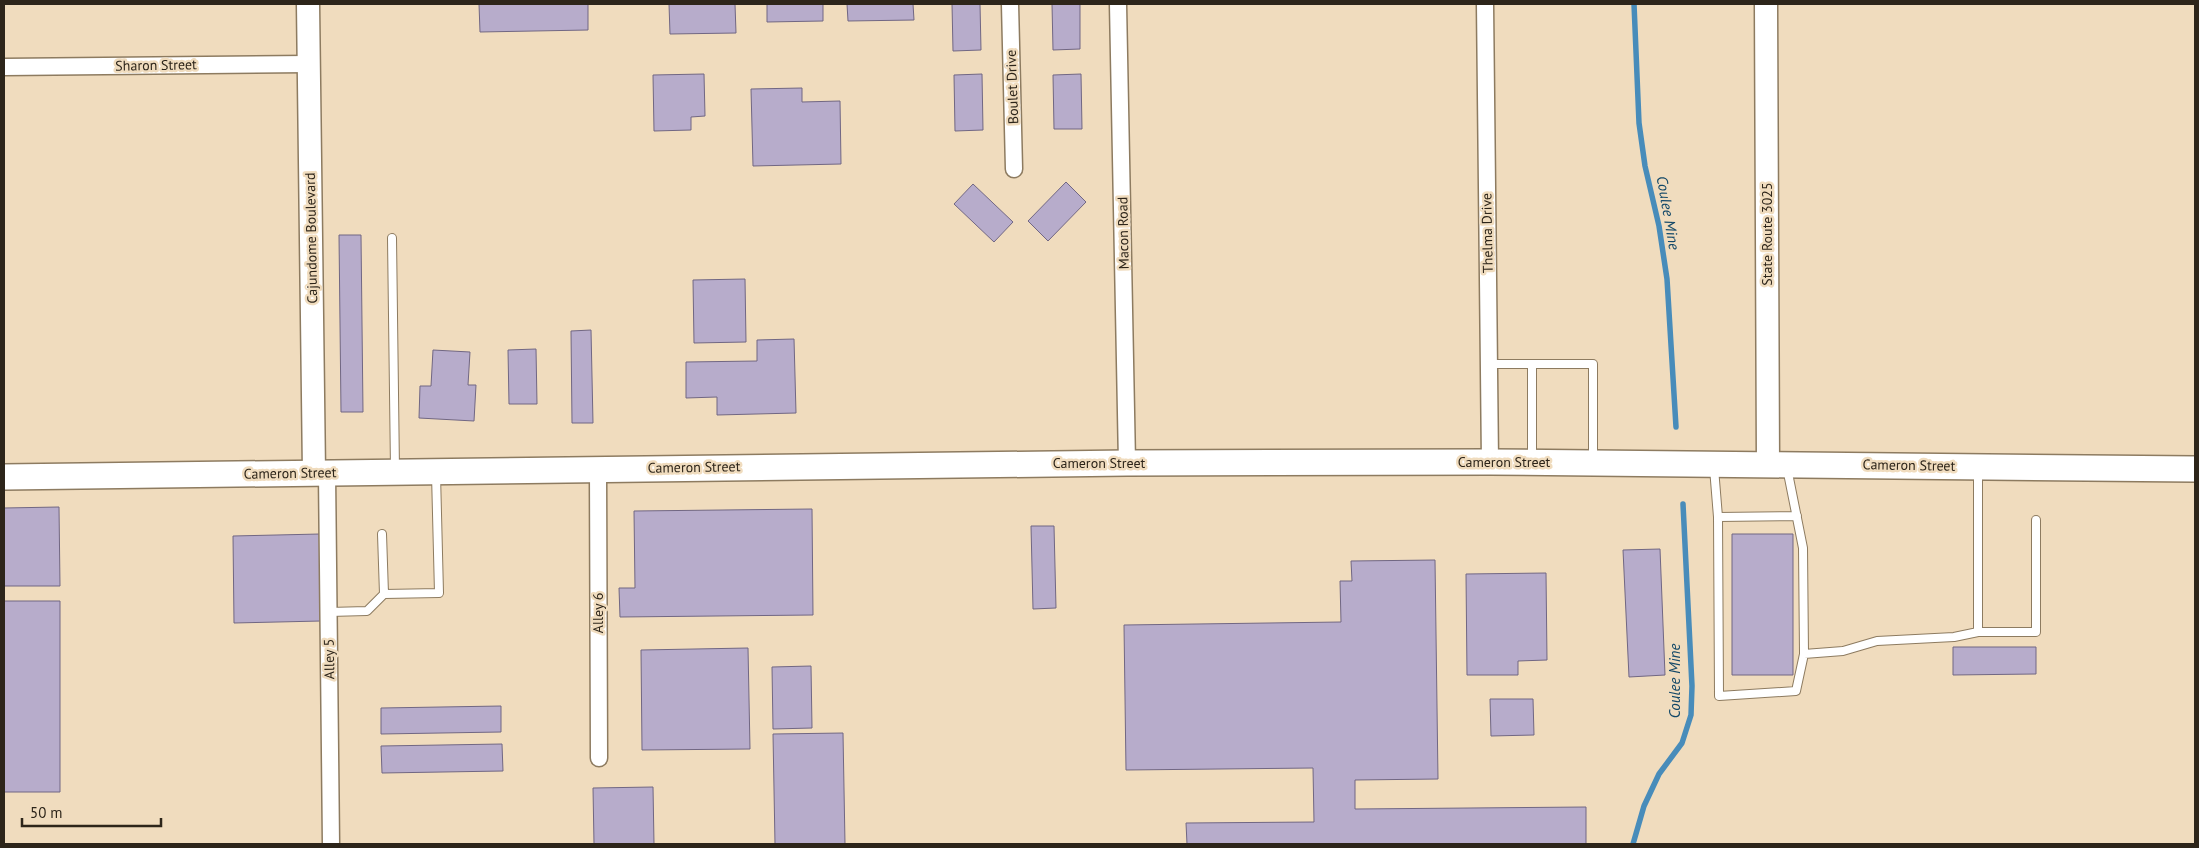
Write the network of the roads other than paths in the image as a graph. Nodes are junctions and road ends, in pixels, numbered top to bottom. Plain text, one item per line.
1 (308, 4) edge
2 (1010, 4) edge
3 (1118, 4) edge
4 (1485, 4) edge
5 (1766, 4) edge
6 (308, 64) junction
7 (4, 67) edge
8 (1014, 169) dead end
9 (392, 238) dead end
10 (1489, 364) junction
11 (1532, 364) junction
12 (1490, 462) junction
13 (1593, 462) junction
14 (1127, 463) junction
15 (1532, 463) junction
16 (1714, 464) junction
17 (1777, 464) junction
18 (1978, 466) junction
19 (598, 468) junction
20 (2195, 469) edge
21 (395, 472) junction
22 (436, 472) junction
23 (321, 473) junction
24 (4, 477) edge
25 (1797, 516) junction
26 (1718, 517) junction
27 (2036, 520) dead end
28 (382, 534) dead end
29 (384, 594) junction
30 (329, 612) junction
31 (1978, 632) junction
32 (1804, 654) junction
33 (599, 758) dead end
34 (331, 844) edge

1 - 6 street, Cajundome Boulevard
2 - 8 street, Boulet Drive
3 - 14 street, Macon Road
4 - 10 street, Thelma Drive
5 - 17 street, State Route 3025
6 - 7 street, Sharon Street
6 - 23 street, Cajundome Boulevard
9 - 21 lane
10 - 11 lane
10 - 12 street, Thelma Drive
11 - 13 lane
11 - 15 lane
12 - 14 main road, Cameron Street
12 - 15 main road, Cameron Street
13 - 15 main road, Cameron Street
13 - 16 main road, Cameron Street
14 - 19 main road, Cameron Street
16 - 17 main road, Cameron Street
16 - 26 lane
17 - 18 main road, Cameron Street
17 - 25 lane
18 - 20 main road, Cameron Street
18 - 31 lane
19 - 22 main road, Cameron Street
19 - 33 street, Alley 6
21 - 22 main road, Cameron Street
21 - 23 main road, Cameron Street
22 - 29 lane
23 - 24 main road, Cameron Street
23 - 30 street, Alley 5
25 - 26 lane
25 - 32 lane
26 - 32 lane
27 - 31 lane
28 - 29 lane
29 - 30 lane
30 - 34 street, Alley 5
31 - 32 lane

